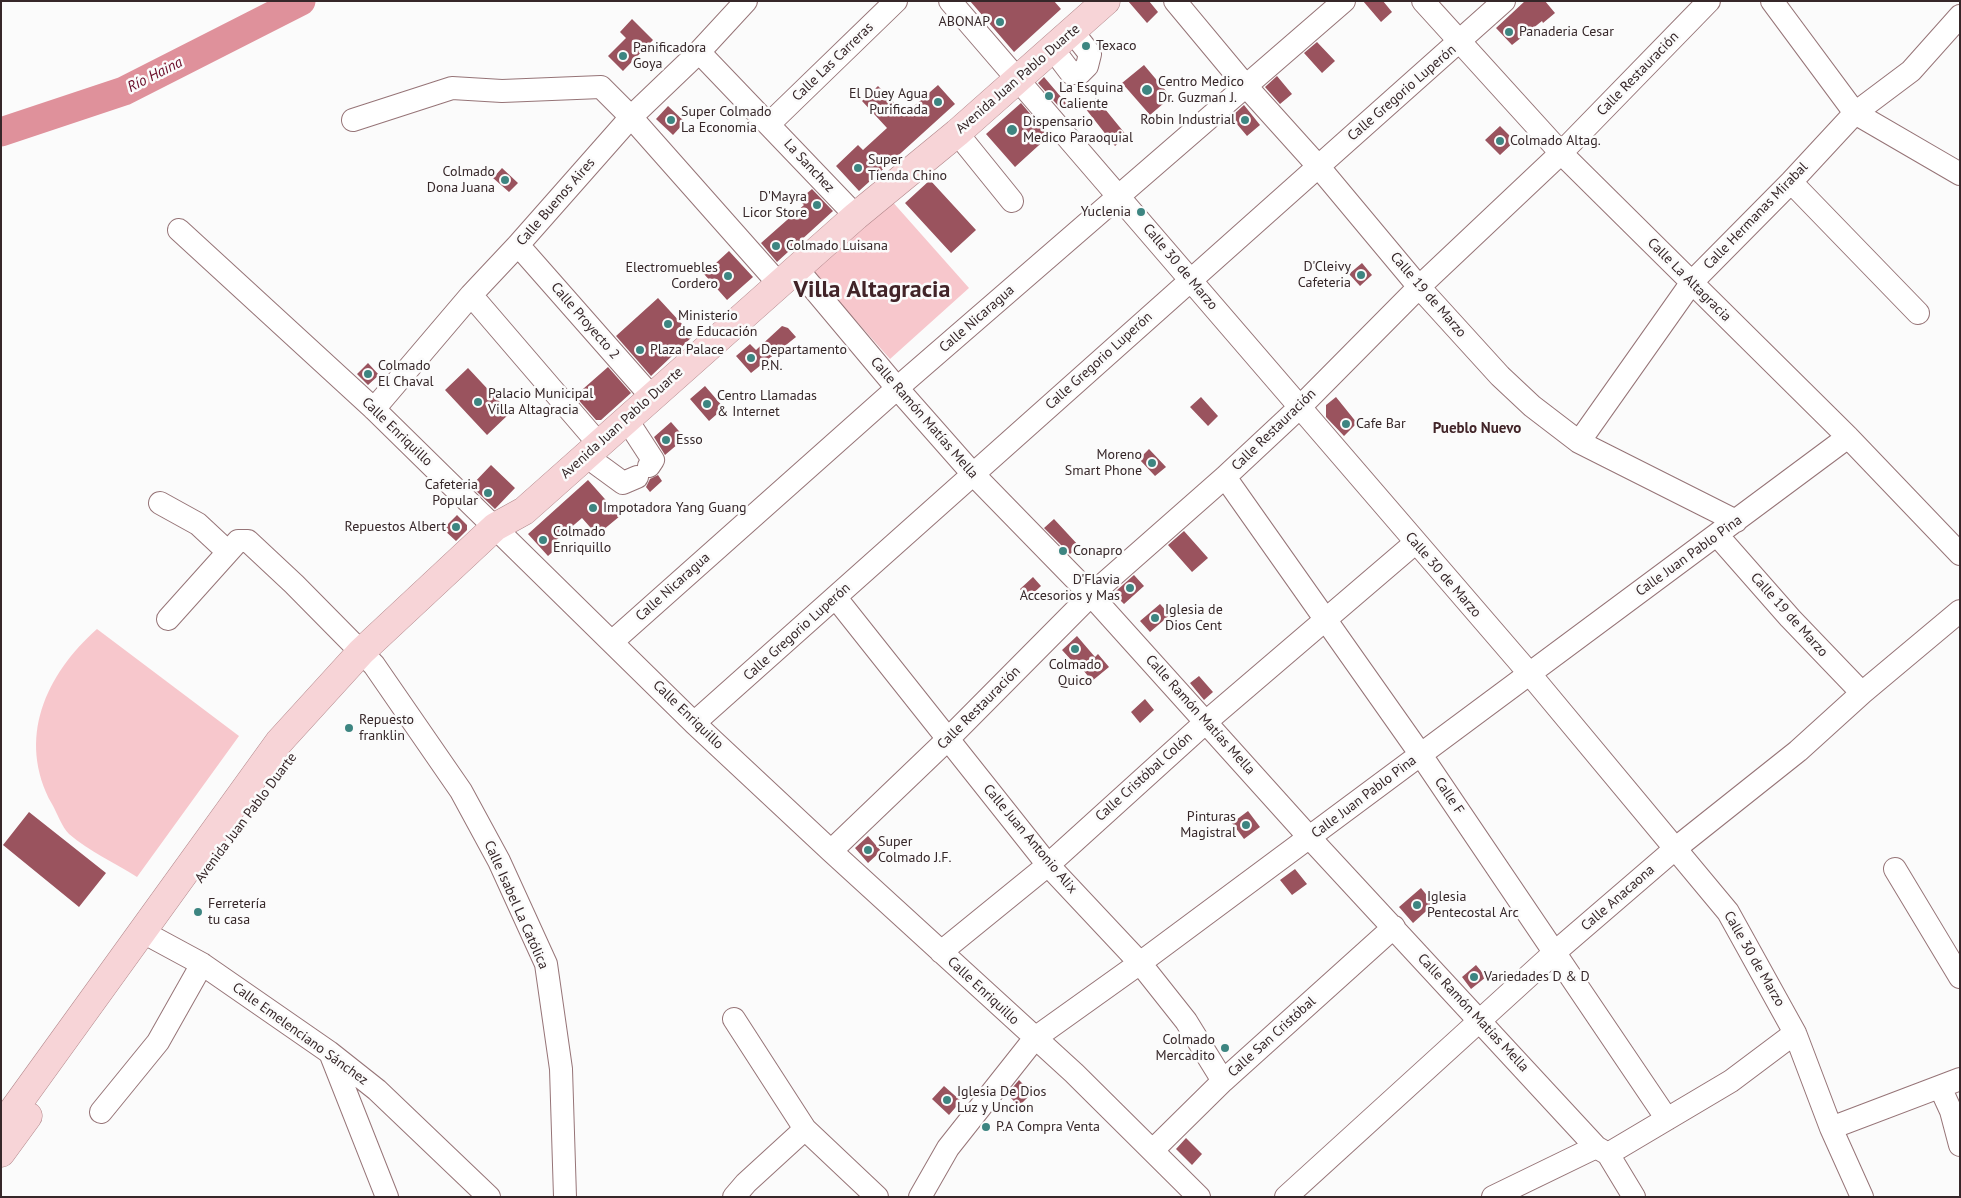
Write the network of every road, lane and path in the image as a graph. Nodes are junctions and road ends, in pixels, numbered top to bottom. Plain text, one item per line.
1 (746, 1) edge
2 (896, 1) edge
3 (950, 1) edge
4 (1106, 1) edge
5 (1175, 1) edge
6 (1344, 1) edge
7 (1423, 1) edge
8 (1504, 1) edge
9 (1709, 1) edge
10 (1772, 1) edge
11 (1960, 16) edge
12 (1458, 42) junction
13 (699, 52) junction
14 (1018, 78) junction
15 (1244, 85) junction
16 (1854, 113) junction
17 (631, 117) junction
18 (353, 120) dead end
19 (769, 124) junction
20 (957, 133) junction
21 (1561, 153) junction
22 (1318, 166) junction
23 (1960, 174) edge
24 (1791, 182) junction
25 (1119, 196) junction
26 (1012, 201) dead end
27 (856, 216) junction
28 (178, 230) dead end
29 (518, 245) junction
30 (788, 277) junction
31 (1190, 280) junction
32 (1692, 282) junction
33 (1419, 287) junction
34 (471, 295) junction
35 (1918, 313) dead end
36 (897, 388) junction
37 (652, 396) junction
38 (1300, 407) junction
39 (374, 408) junction
40 (626, 420) junction
41 (1848, 437) junction
42 (1579, 442) junction
43 (592, 450) junction
44 (972, 474) junction
45 (1225, 477) junction
46 (160, 503) dead end
47 (1736, 521) junction
48 (500, 533) junction
49 (1717, 535) junction
50 (1416, 543) junction
51 (228, 552) junction
52 (1960, 554) edge
53 (1091, 595) junction
54 (836, 598) junction
55 (1960, 611) edge
56 (168, 619) dead end
57 (1326, 619) junction
58 (613, 641) junction
59 (367, 658) junction
60 (1529, 673) junction
61 (1862, 693) junction
62 (1206, 721) junction
63 (694, 722) junction
64 (948, 739) junction
65 (1421, 755) junction
66 (1309, 837) junction
67 (1676, 848) junction
68 (830, 851) junction
69 (1048, 865) junction
70 (1895, 869) dead end
71 (1394, 927) junction
72 (148, 935) junction
73 (941, 952) junction
74 (1554, 953) junction
75 (1140, 963) junction
76 (202, 964) junction
77 (1960, 976) edge
78 (734, 1020) dead end
79 (1480, 1021) junction
80 (1795, 1033) junction
81 (1035, 1038) junction
82 (329, 1052) junction
83 (1223, 1081) junction
84 (1950, 1083) edge
85 (101, 1112) dead end
86 (1667, 1119) junction
87 (1, 1127) edge
88 (1832, 1128) junction
89 (805, 1129) junction
90 (1960, 1145) edge
91 (1153, 1150) junction
92 (1602, 1150) junction
93 (1, 1153) edge
94 (387, 1197) edge
95 (489, 1197) edge
96 (565, 1197) edge
97 (734, 1197) edge
98 (877, 1197) edge
99 (920, 1197) edge
100 (1199, 1197) edge
101 (1286, 1197) edge
102 (1493, 1197) edge
103 (1634, 1197) edge
104 (1862, 1197) edge

1 - 13 street, Calle Buenos Aires
2 - 19 street, Calle Las Carreras
3 - 14 street, Calle 30 de Marzo
4 - 14 main road, Avenida Juan Pablo Duarte
5 - 15 street, Calle 19 de Marzo
6 - 15 street, Calle Nicaragua
7 - 12 street, Calle La Altagracia
8 - 12 street, Calle Gregorio Luperón
9 - 21 street, Calle Restauración
10 - 16 street
11 - 16 street, Calle Hermanas Mirabal
12 - 21 street, Calle La Altagracia
12 - 22 street, Calle Gregorio Luperón
13 - 17 street, Calle Buenos Aires
13 - 19 street, La Sanchez
14 - 20 main road, Avenida Juan Pablo Duarte
14 - 25 street, Calle 30 de Marzo
15 - 22 street, Calle 19 de Marzo
15 - 25 street, Calle Nicaragua
16 - 23 street
16 - 24 street, Calle Hermanas Mirabal
17 - 18 street, Calle Ramón Matías Mella
17 - 29 street, Calle Buenos Aires
17 - 30 street, Calle Ramón Matías Mella
19 - 27 street, La Sanchez
20 - 26 street
20 - 27 main road, Avenida Juan Pablo Duarte
21 - 32 street, Calle La Altagracia
21 - 33 street, Calle Restauración
22 - 31 street, Calle Gregorio Luperón
22 - 33 street, Calle 19 de Marzo
24 - 32 street, Calle Hermanas Mirabal
24 - 35 street
25 - 31 street, Calle 30 de Marzo
25 - 36 street, Calle Nicaragua
27 - 30 main road, Avenida Juan Pablo Duarte
28 - 39 street, Calle Enriquillo
29 - 34 street, Calle Buenos Aires
29 - 37 street, Calle Proyecto 2
30 - 36 street, Calle Ramón Matías Mella
30 - 37 main road, Avenida Juan Pablo Duarte
31 - 38 street, Calle 30 de Marzo
31 - 44 street, Calle Gregorio Luperón
32 - 41 street, Calle La Altagracia
32 - 42 street, Calle Hermanas Mirabal
33 - 38 street, Calle Restauración
33 - 42 street, Calle 19 de Marzo
34 - 39 street, Calle Buenos Aires
34 - 43 street
36 - 44 street, Calle Ramón Matías Mella
36 - 58 street, Calle Nicaragua
37 - 40 main road, Avenida Juan Pablo Duarte
38 - 45 street, Calle Restauración
38 - 50 street, Calle 30 de Marzo
39 - 48 street, Calle Enriquillo
40 - 43 main road, Avenida Juan Pablo Duarte
40 - 43 street
41 - 47 street, Calle Juan Pablo Pina
41 - 52 street, Calle La Altagracia
42 - 47 street, Calle 19 de Marzo
43 - 48 main road, Avenida Juan Pablo Duarte
44 - 53 street, Calle Ramón Matías Mella
44 - 54 street, Calle Gregorio Luperón
45 - 53 street, Calle Restauración
45 - 57 street, Calle F
46 - 51 street
47 - 49 street, Calle Juan Pablo Pina
48 - 58 street, Calle Enriquillo
48 - 59 main road, Avenida Juan Pablo Duarte
49 - 60 street, Calle Juan Pablo Pina
49 - 61 street, Calle 19 de Marzo
50 - 57 street, Calle Cristóbal Colón
50 - 60 street, Calle 30 de Marzo
51 - 56 street, Calle Isabel La Católica
51 - 59 street, Calle Isabel La Católica
53 - 62 street, Calle Ramón Matías Mella
53 - 64 street, Calle Restauración
54 - 63 street, Calle Gregorio Luperón
54 - 64 street, Calle Juan Antonio Alix
55 - 61 street, Calle Anacaona
57 - 62 street, Calle Cristóbal Colón
57 - 65 street, Calle F
58 - 63 street, Calle Enriquillo
59 - 72 main road, Avenida Juan Pablo Duarte
59 - 96 street, Calle Isabel La Católica
60 - 65 street, Calle Juan Pablo Pina
60 - 67 street, Calle 30 de Marzo
61 - 67 street, Calle Anacaona
62 - 66 street, Calle Ramón Matías Mella
62 - 69 street, Calle Cristóbal Colón
63 - 68 street, Calle Enriquillo
64 - 68 street, Calle Restauración
64 - 69 street, Calle Juan Antonio Alix
65 - 66 street, Calle Juan Pablo Pina
65 - 74 street, Calle F
66 - 71 street, Calle Ramón Matías Mella
66 - 75 street, Calle Juan Pablo Pina
67 - 74 street, Calle Anacaona
67 - 80 street, Calle 30 de Marzo
68 - 73 street, Calle Enriquillo
69 - 73 street, Calle Cristóbal Colón
69 - 75 street, Calle Juan Antonio Alix
70 - 77 street
71 - 79 street, Calle Ramón Matías Mella
71 - 83 street, Calle San Cristóbal
72 - 76 street, Calle Emelenciano Sánchez
72 - 87 main road, Avenida Juan Pablo Duarte
72 - 93 main road, Avenida Juan Pablo Duarte
73 - 81 street, Calle Enriquillo
74 - 79 street, Calle Anacaona
74 - 86 street, Calle F
75 - 81 street, Calle Juan Pablo Pina
75 - 83 street, Calle Juan Antonio Alix
76 - 82 street, Calle Emelenciano Sánchez
76 - 85 street
78 - 89 street
79 - 92 street, Calle Ramón Matías Mella
79 - 101 street, Calle Anacaona
80 - 86 street
80 - 88 street, Calle 30 de Marzo
81 - 91 street, Calle Enriquillo
81 - 99 street, Calle Juan Pablo Pina
82 - 94 street
82 - 95 street, Calle Emelenciano Sánchez
83 - 91 street, Calle San Cristóbal
84 - 88 street
84 - 90 street
86 - 92 street
88 - 104 street, Calle 30 de Marzo
89 - 97 street
89 - 98 street
91 - 100 street, Calle Enriquillo
92 - 102 street
92 - 103 street, Calle Ramón Matías Mella

